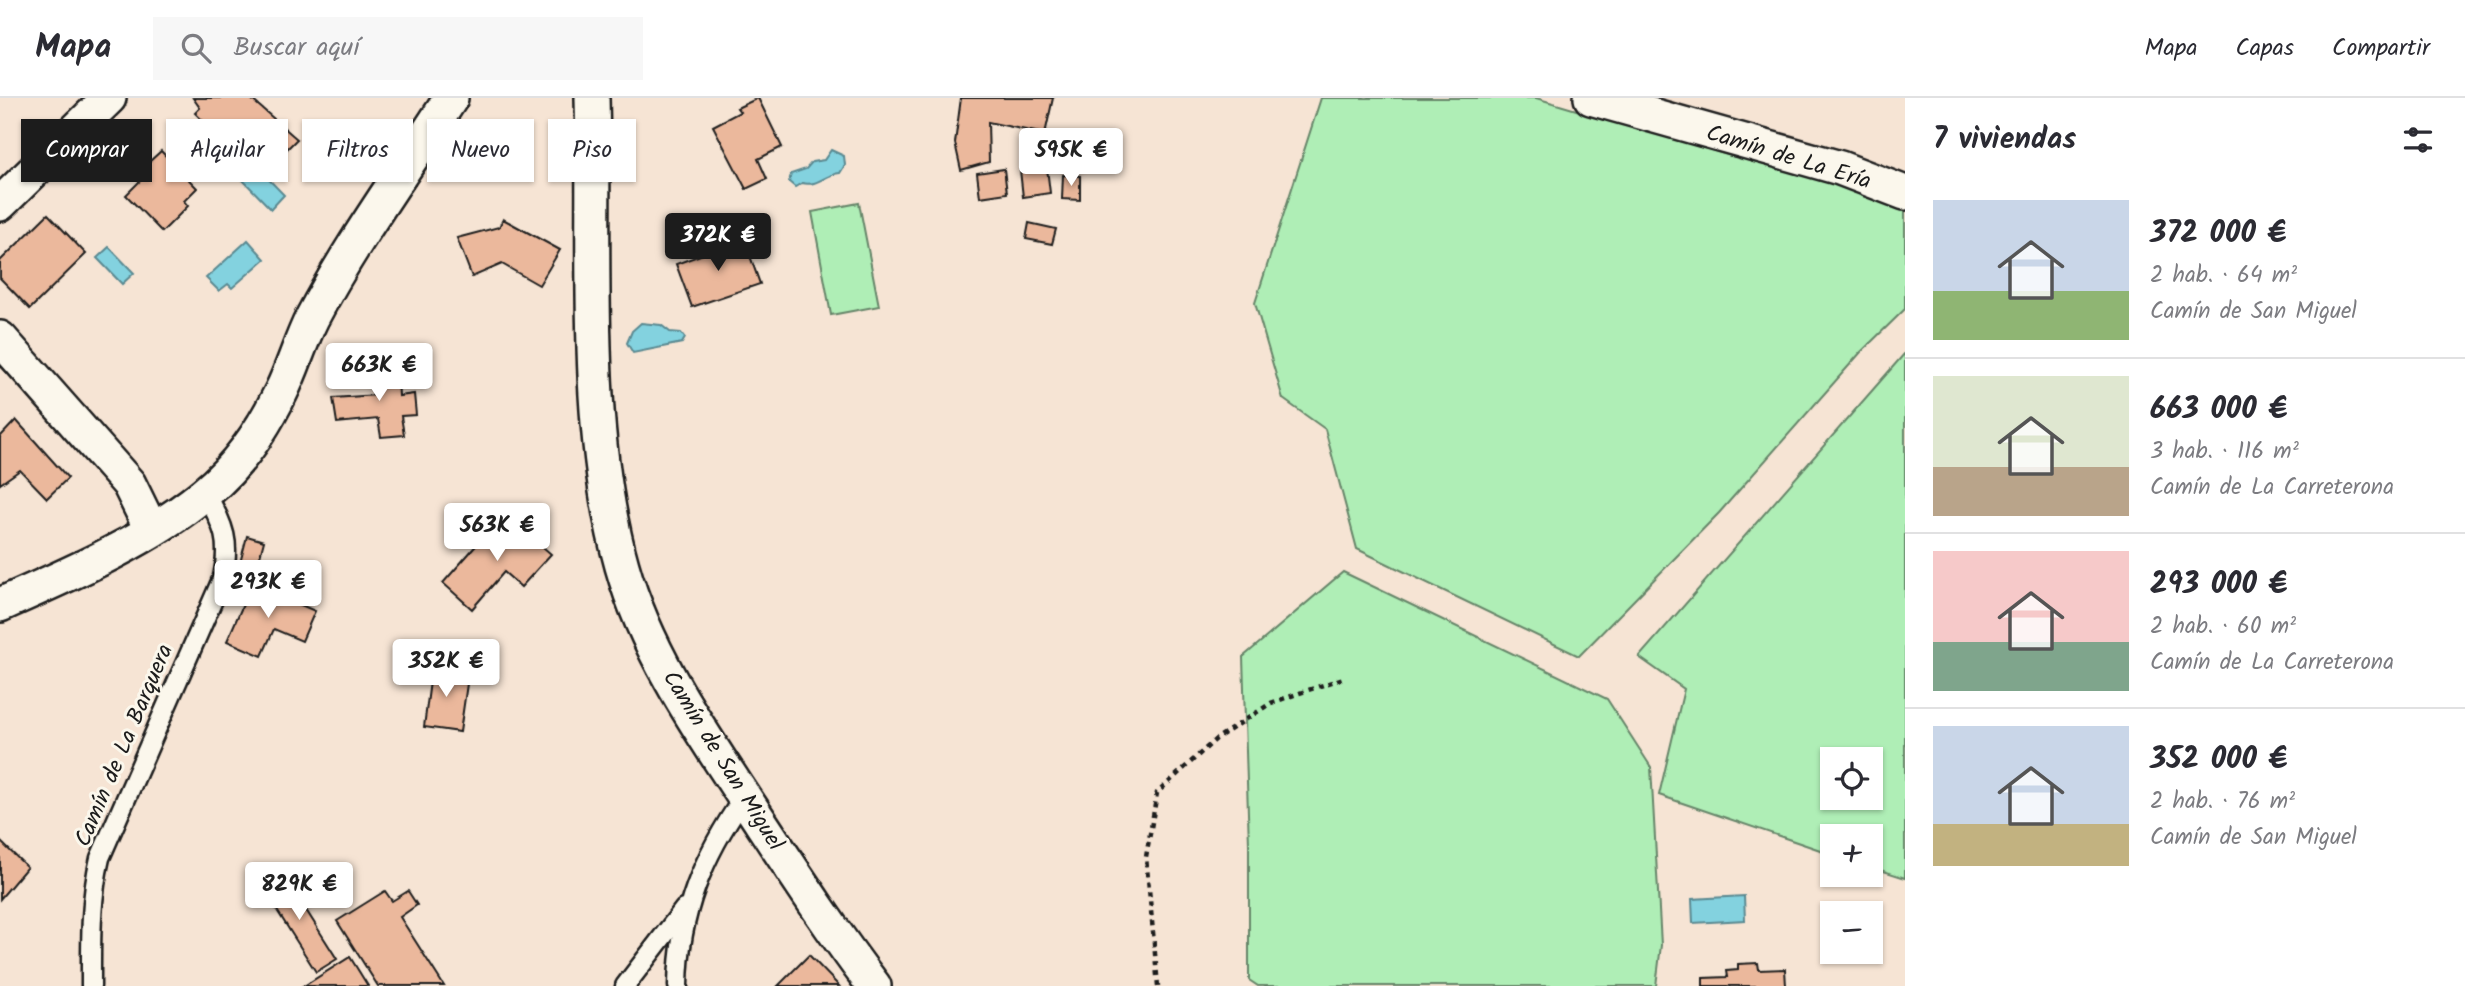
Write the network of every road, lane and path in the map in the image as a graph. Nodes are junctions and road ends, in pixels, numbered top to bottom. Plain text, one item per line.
1 (109, 98) edge
2 (451, 98) edge
3 (592, 98) edge
4 (1591, 98) edge
5 (1905, 193) edge
6 (0, 204) edge
7 (0, 338) edge
8 (206, 493) junction
9 (151, 529) junction
10 (0, 605) edge
11 (1346, 677) dead end
12 (744, 797) junction
13 (693, 897) junction
14 (92, 986) edge
15 (625, 986) edge
16 (678, 986) edge
17 (874, 986) edge
18 (1158, 986) edge

1 - 6 street
2 - 8 street
3 - 12 street, Camín de San Miguel
4 - 5 street, Camín de La Ería
7 - 9 street
8 - 9 street
8 - 14 lane, Camín de La Barquera
9 - 10 street
11 - 18 path
12 - 13 lane
12 - 17 street, Camín de San Miguel
13 - 15 lane
13 - 16 lane

